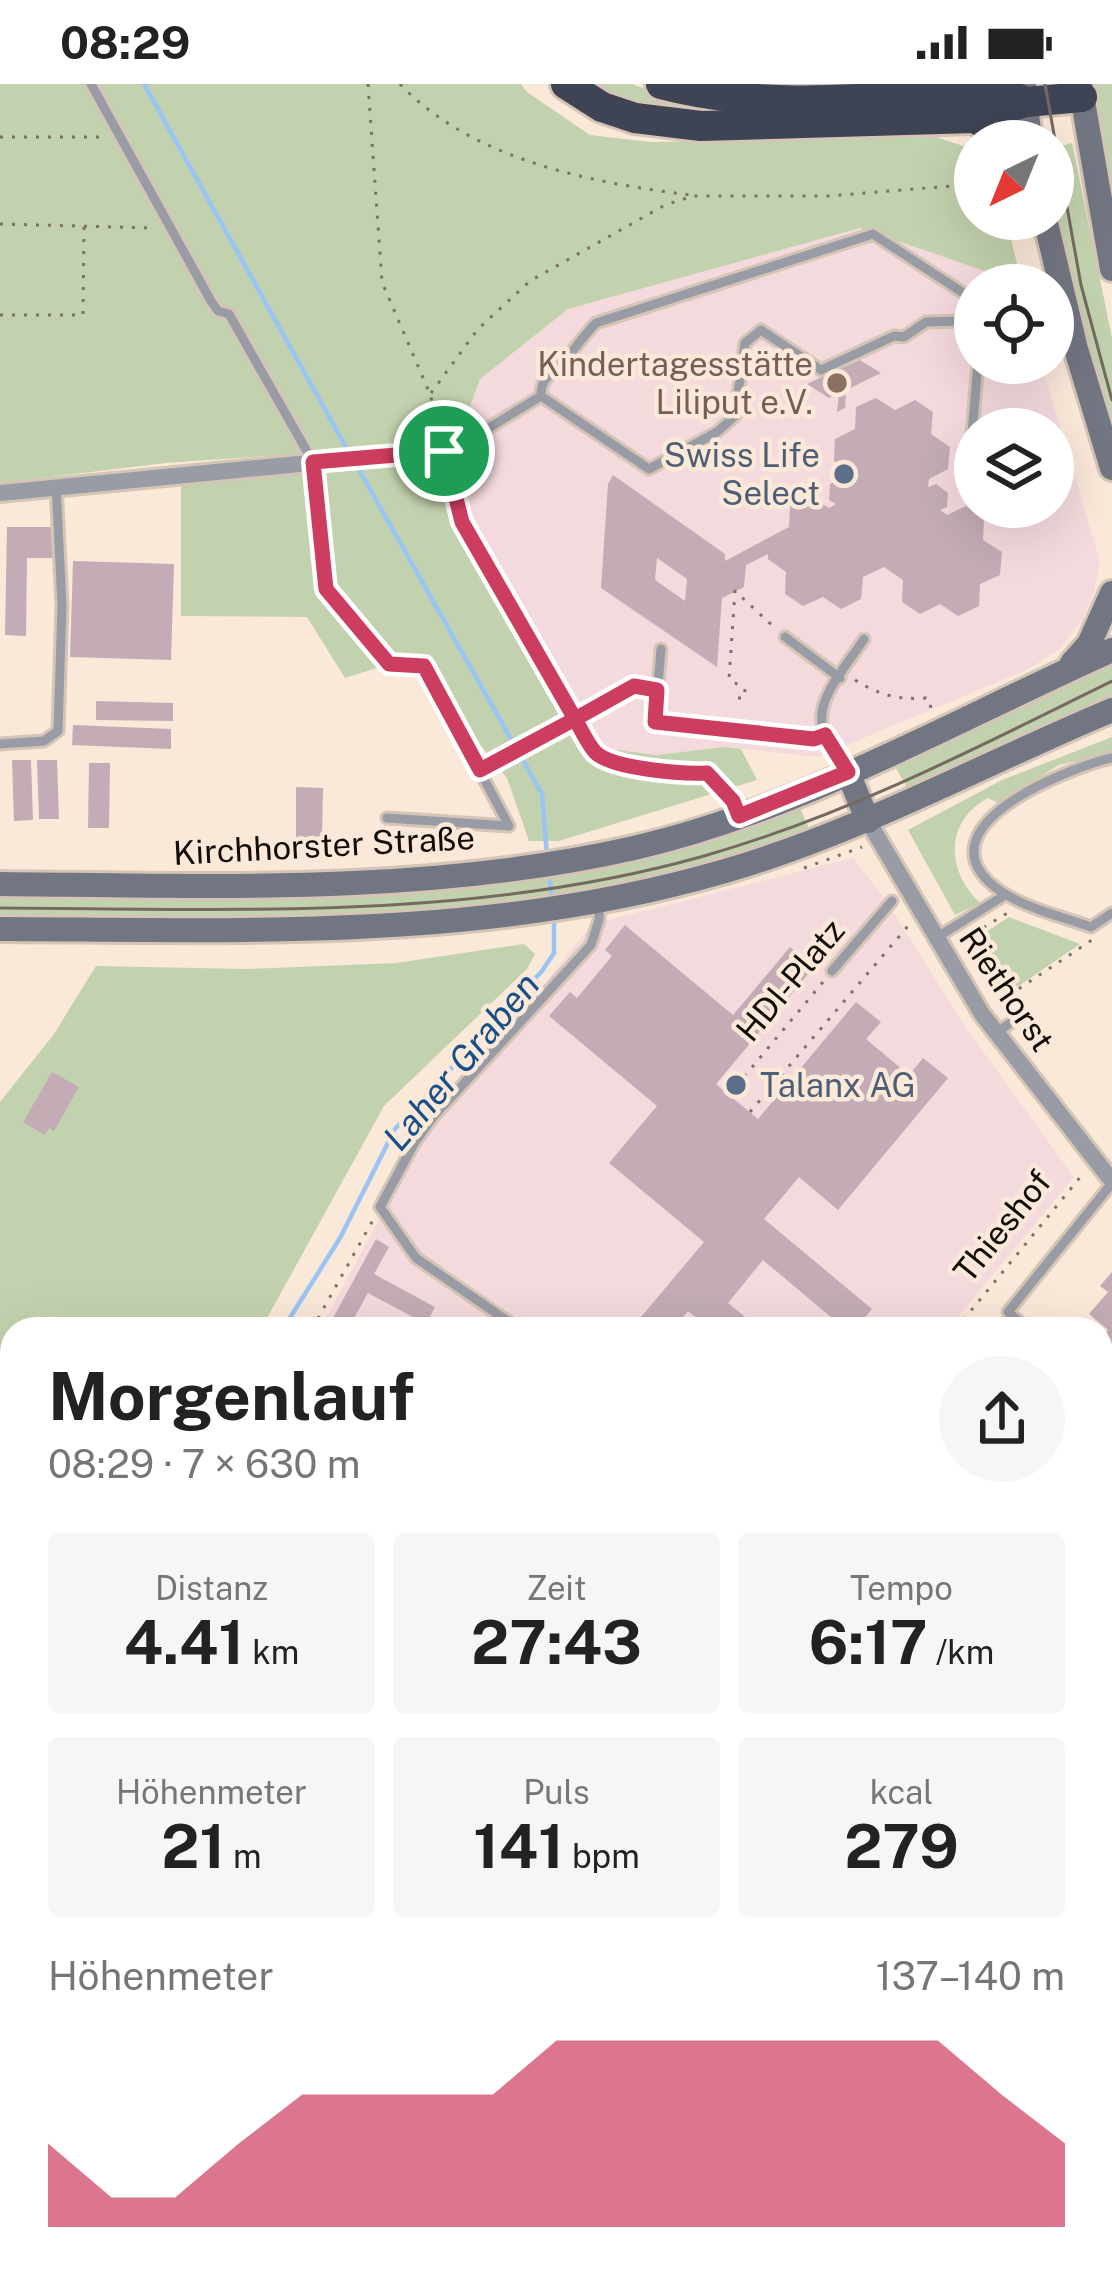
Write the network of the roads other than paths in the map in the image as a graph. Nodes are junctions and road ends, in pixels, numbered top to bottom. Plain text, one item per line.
1 (91, 84) edge
2 (566, 84) edge
3 (661, 84) edge
4 (1081, 91) edge
5 (1025, 93) edge
6 (968, 98) edge
7 (994, 120) edge
8 (1050, 240) edge
9 (1112, 269) edge
10 (954, 287) edge
11 (954, 321) edge
12 (541, 396) junction
13 (371, 457) joint
14 (313, 462) junction
15 (1112, 468) edge
16 (56, 485) junction
17 (0, 493) edge
18 (1112, 592) edge
19 (785, 637) road end
20 (864, 639) dead end
21 (661, 649) dead end
22 (1112, 650) edge
23 (1065, 671) junction
24 (842, 675) junction
25 (1112, 710) edge
26 (825, 735) junction
27 (0, 744) edge
28 (1112, 758) edge
29 (848, 772) junction
30 (387, 818) dead end
31 (868, 821) junction
32 (0, 884) edge
33 (1005, 895) junction
34 (598, 900) junction
35 (892, 901) dead end
36 (1112, 913) edge
37 (0, 929) edge
38 (936, 938) junction
39 (832, 971) road end
40 (1112, 1182) edge
41 (502, 1317) edge
42 (1014, 1317) edge

1 - 14 lane
2 - 6 highway
3 - 6 highway
4 - 5 highway
4 - 9 main road
5 - 6 highway
6 - 7 highway
8 - 15 main road
10 - 12 lane
11 - 12 lane
12 - 13 lane
13 - 14 street
14 - 16 street
14 - 30 lane
16 - 17 street
16 - 27 lane
18 - 23 main road
19 - 24 lane
20 - 24 lane
21 - 26 lane
22 - 23 main road, Kirchhorster Straße
23 - 29 main road, Kirchhorster Straße
24 - 26 lane
25 - 31 main road
26 - 29 lane
28 - 33 lane
29 - 31 main road
29 - 32 main road, Kirchhorster Straße
31 - 34 main road
31 - 38 street, Riethorst
33 - 36 lane
33 - 38 lane
34 - 37 main road
34 - 41 lane
35 - 39 lane, HDI-Platz
38 - 40 street, Riethorst
40 - 42 lane

